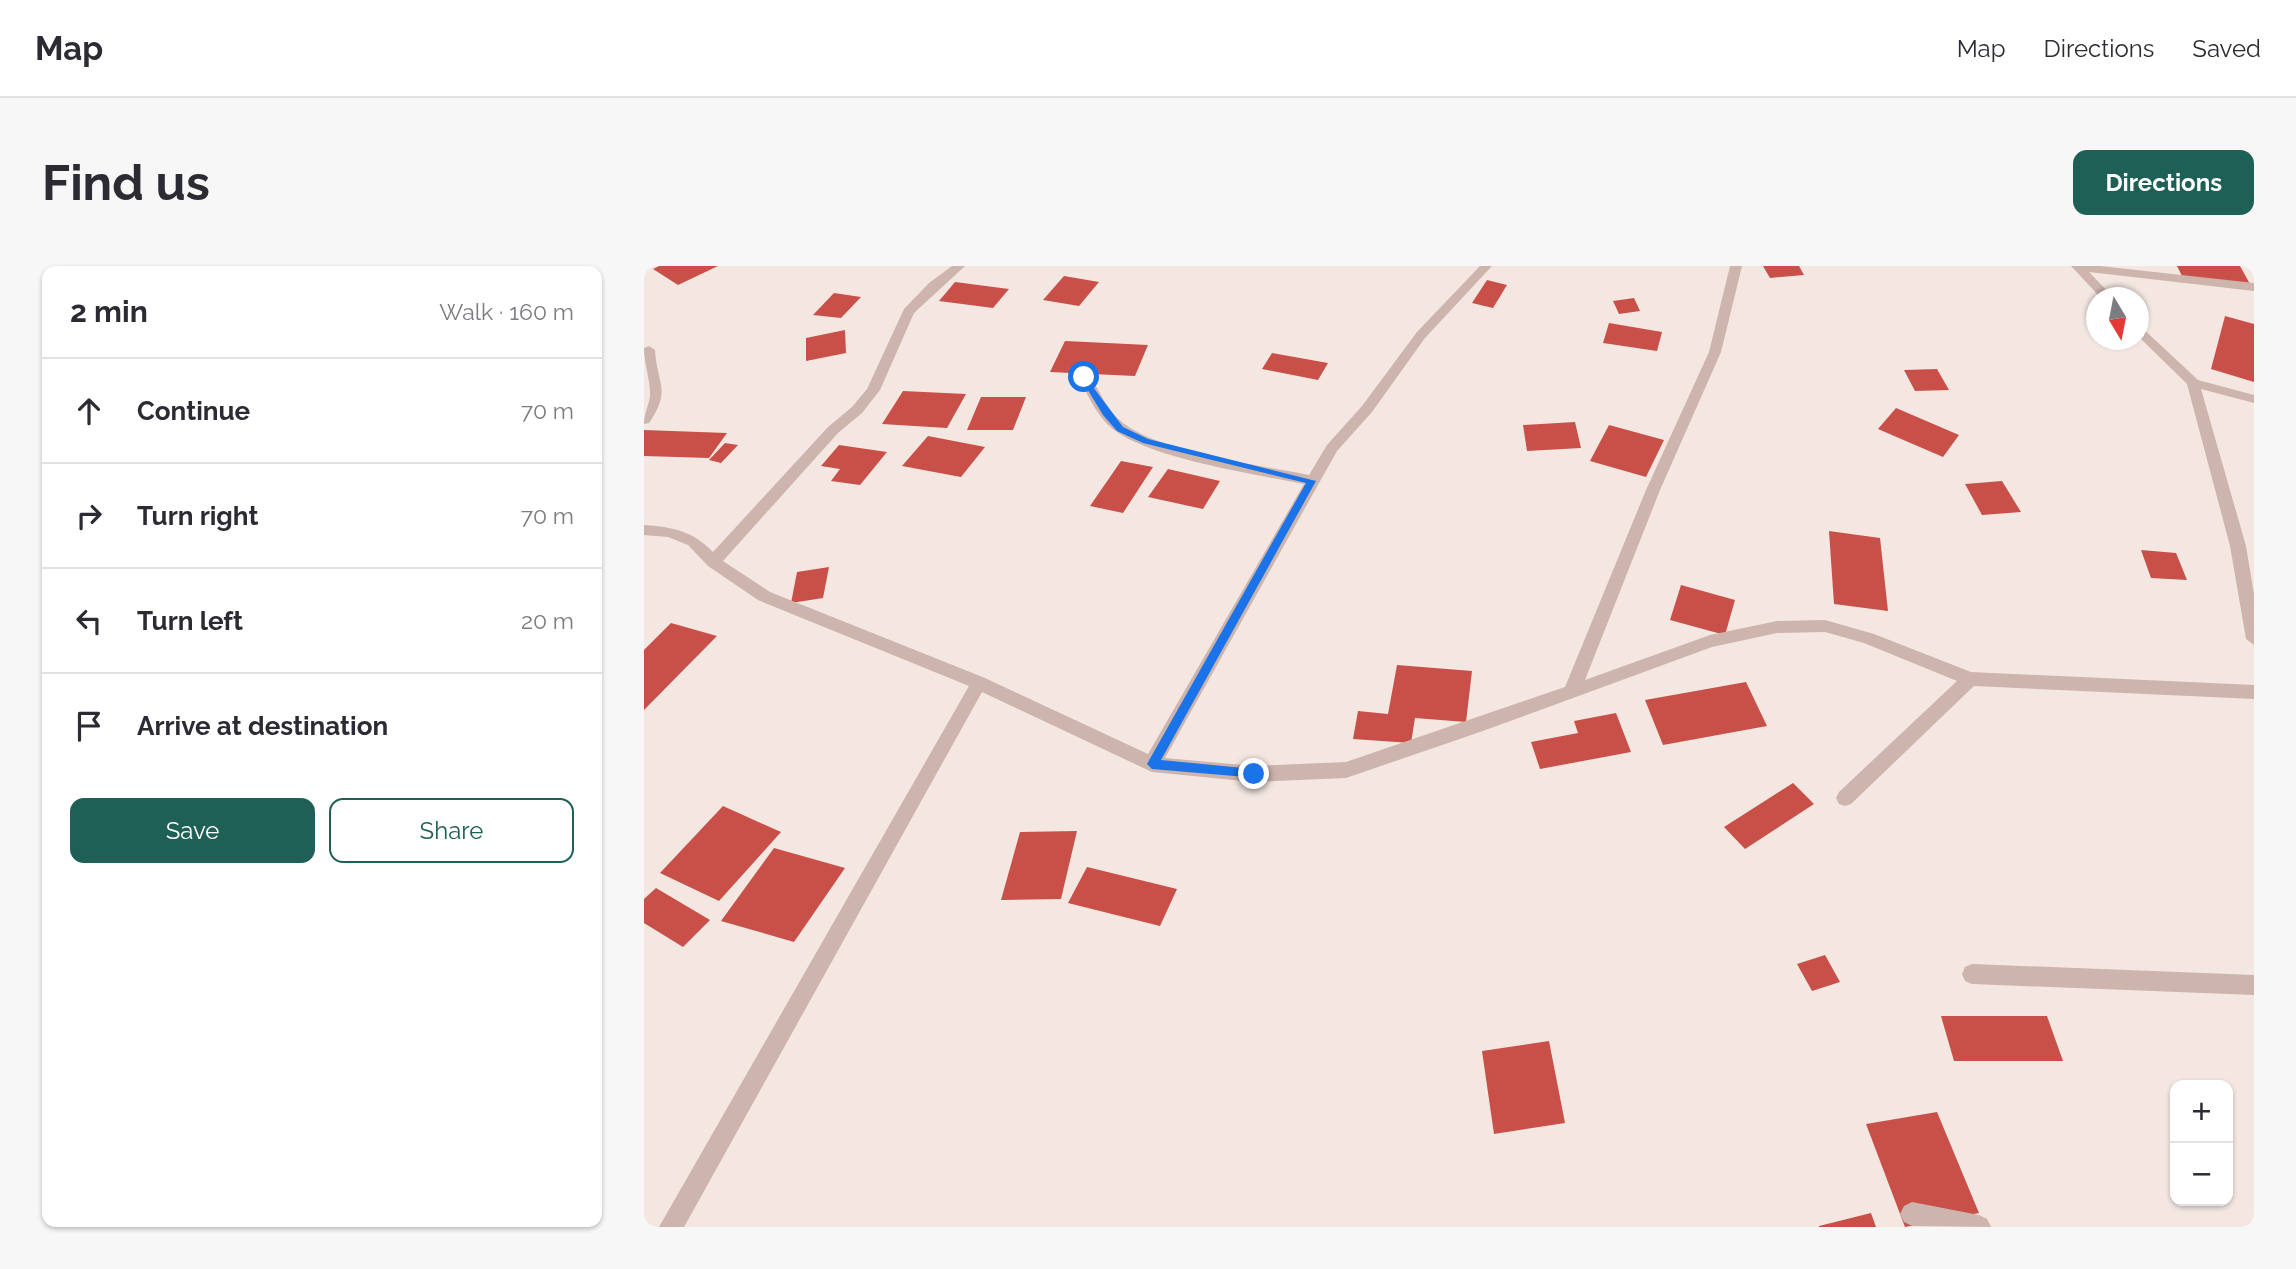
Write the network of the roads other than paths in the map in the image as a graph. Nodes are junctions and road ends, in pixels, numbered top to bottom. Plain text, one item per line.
1 (959, 266) edge
2 (1486, 266) edge
3 (1737, 266) edge
4 (2078, 266) edge
5 (2098, 287) edge
6 (2254, 287) edge
7 (2149, 339) edge
8 (649, 350) dead end
9 (1084, 377) dead end
10 (2193, 383) junction
11 (2254, 399) edge
12 (644, 420) edge
13 (1312, 481) junction
14 (644, 530) edge
15 (713, 562) junction
16 (2254, 639) edge
17 (1970, 679) junction
18 (979, 683) junction
19 (1572, 691) junction
20 (2254, 692) edge
21 (1152, 764) junction
22 (1844, 797) dead end
23 (1972, 974) dead end
24 (2254, 985) edge
25 (1912, 1214) dead end
26 (671, 1227) edge
27 (1979, 1227) edge

1 - 15 street
2 - 13 street
3 - 19 street
4 - 5 street
4 - 6 street
7 - 10 street
8 - 12 street
9 - 13 street
10 - 11 street
10 - 16 street
13 - 21 street
14 - 15 street
15 - 18 street
17 - 19 street
17 - 20 street
17 - 22 street
18 - 21 street
18 - 26 street
19 - 21 street
23 - 24 street
25 - 27 street

